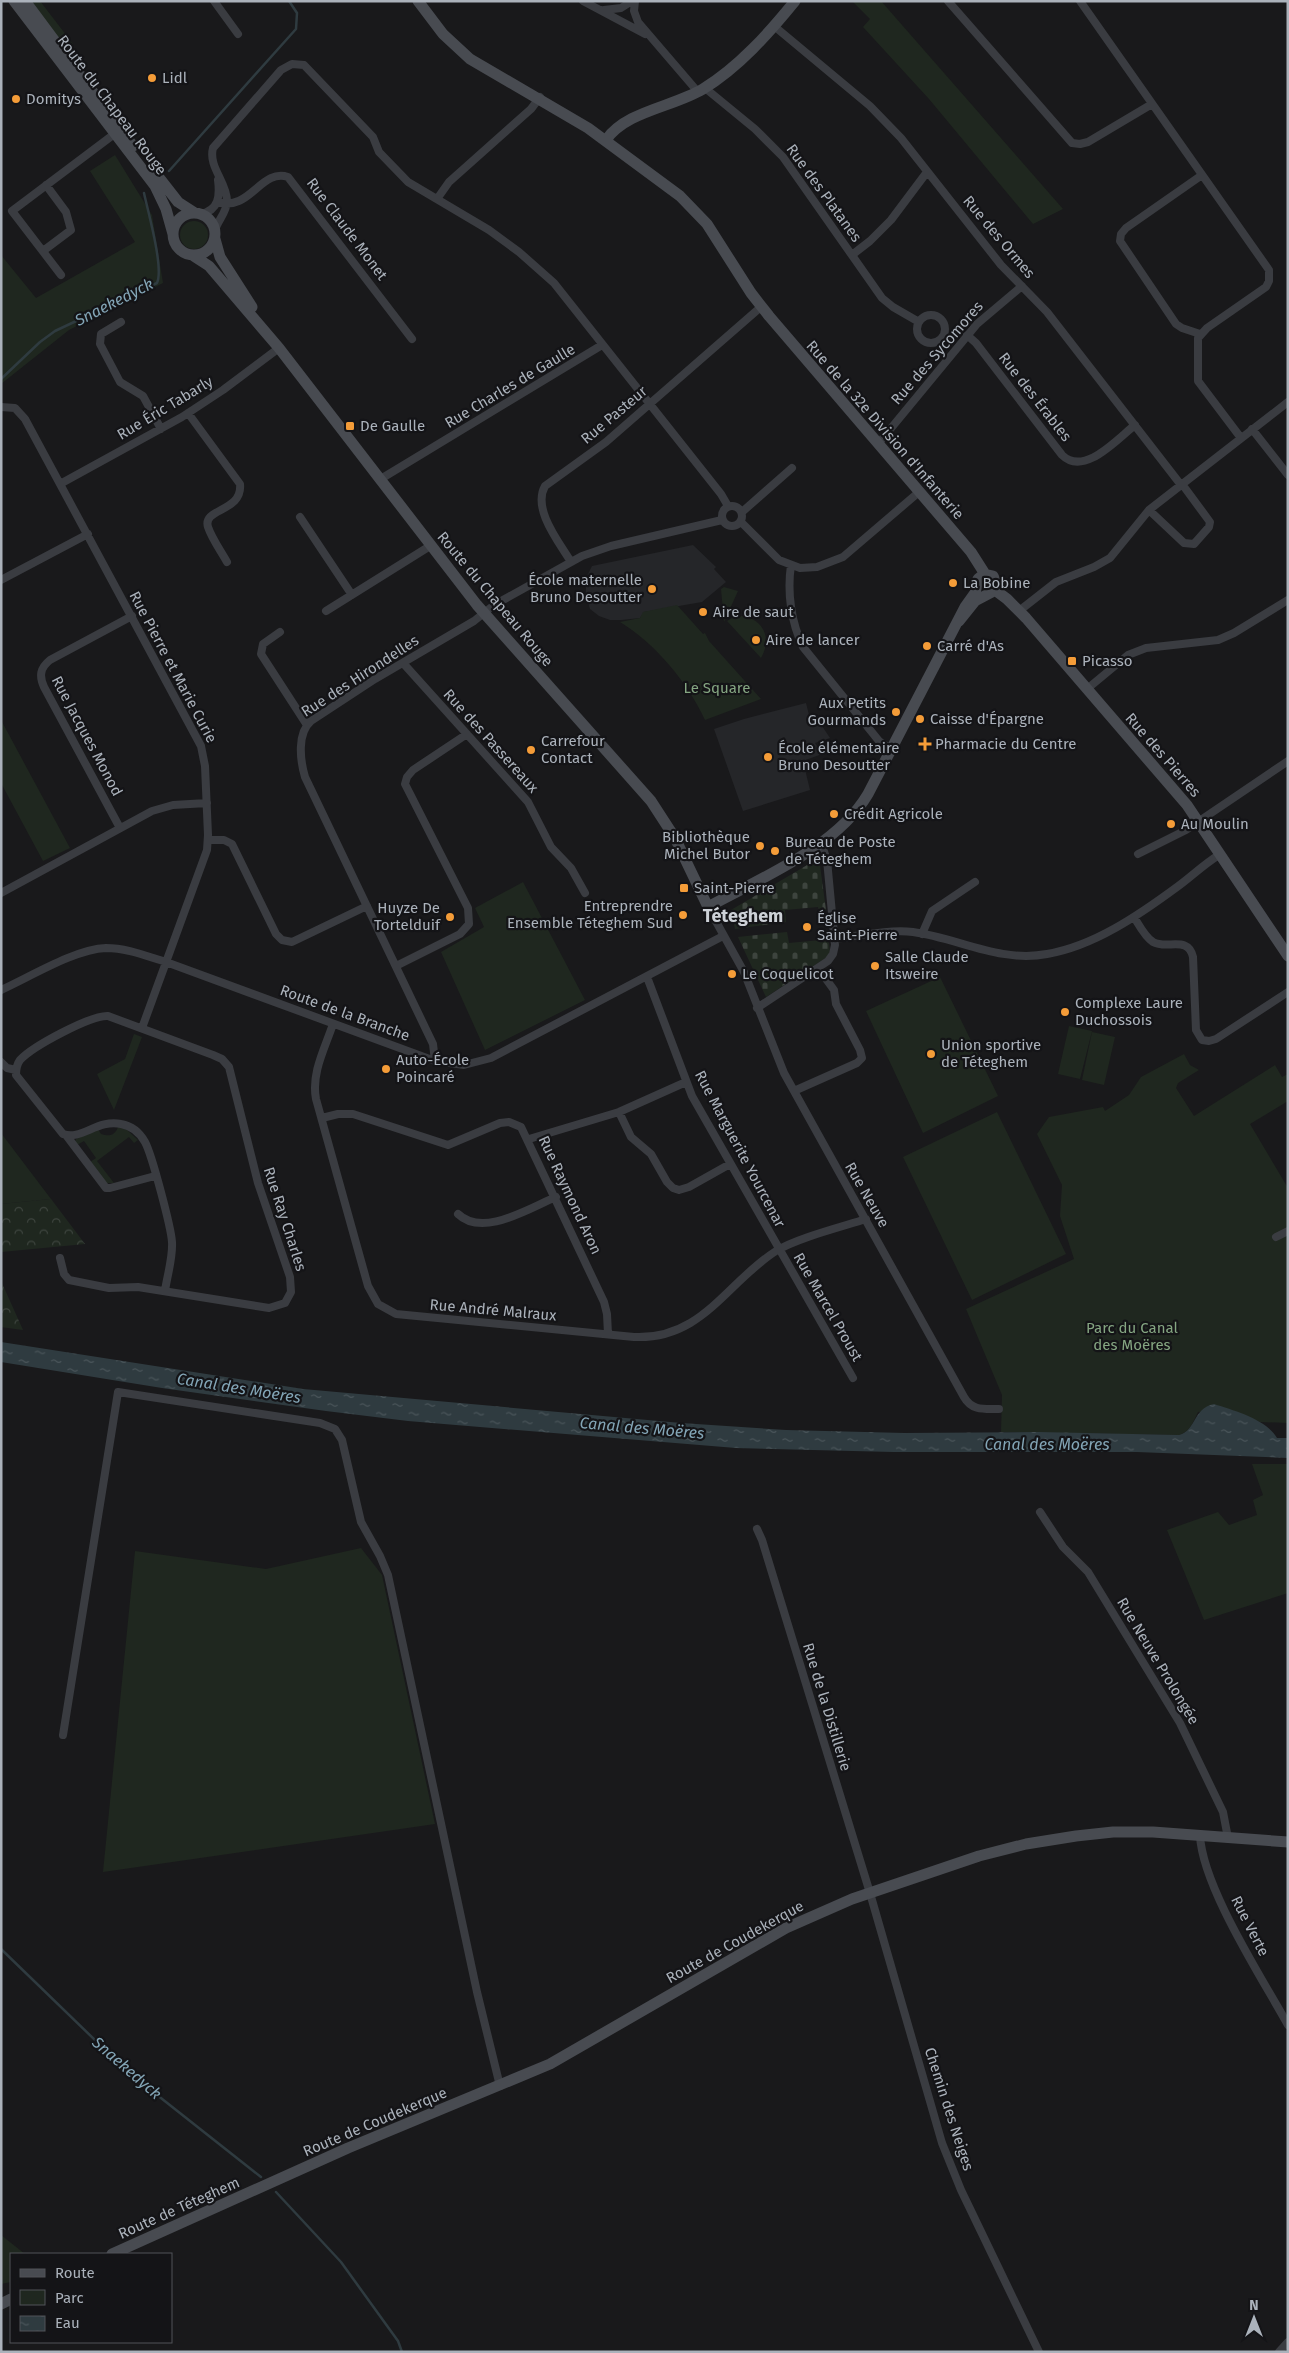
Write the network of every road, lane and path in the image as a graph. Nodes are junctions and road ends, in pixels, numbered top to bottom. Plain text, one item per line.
1 (14, 1) edge
2 (25, 1) edge
3 (214, 1) edge
4 (418, 1) edge
5 (425, 1) edge
6 (583, 1) edge
7 (633, 1) edge
8 (795, 1) edge
9 (948, 1) edge
10 (1080, 1) edge
11 (600, 10) junction
12 (774, 26) junction
13 (238, 34) dead end
14 (651, 38) junction
15 (702, 90) junction
16 (540, 97) junction
17 (1152, 104) junction
18 (118, 132) junction
19 (608, 138) junction
20 (216, 171) junction
21 (927, 172) junction
22 (1202, 175) junction
23 (46, 185) junction
24 (437, 199) junction
25 (218, 202) junction
26 (227, 204) junction
27 (198, 214) junction
28 (173, 234) junction
29 (215, 235) junction
30 (43, 251) junction
31 (192, 255) junction
32 (852, 255) junction
33 (61, 275) dead end
34 (1022, 286) junction
35 (762, 306) junction
36 (121, 322) dead end
37 (919, 322) dead end
38 (1200, 334) junction
39 (967, 336) junction
40 (412, 339) dead end
41 (602, 345) junction
42 (279, 348) junction
43 (1288, 402) edge
44 (650, 404) junction
45 (1, 407) edge
46 (188, 413) junction
47 (1135, 425) junction
48 (161, 429) junction
49 (1252, 429) junction
50 (1241, 438) junction
51 (878, 444) junction
52 (792, 468) dead end
53 (1288, 475) edge
54 (379, 480) junction
55 (60, 484) junction
56 (1182, 484) junction
57 (920, 492) junction
58 (728, 506) junction
59 (1149, 510) junction
60 (742, 512) junction
61 (300, 517) dead end
62 (722, 520) junction
63 (741, 522) junction
64 (88, 534) junction
65 (430, 546) junction
66 (227, 562) dead end
67 (571, 562) junction
68 (791, 565) junction
69 (985, 574) junction
70 (1, 580) edge
71 (977, 588) junction
72 (991, 592) junction
73 (352, 595) junction
74 (1288, 600) edge
75 (326, 611) dead end
76 (1019, 611) junction
77 (484, 613) junction
78 (132, 616) junction
79 (959, 621) junction
80 (280, 632) dead end
81 (403, 663) junction
82 (1086, 689) junction
83 (307, 725) junction
84 (467, 734) junction
85 (891, 750) junction
86 (1288, 761) edge
87 (207, 802) junction
88 (1198, 822) junction
89 (120, 828) junction
90 (208, 840) junction
91 (821, 843) junction
92 (1138, 854) dead end
93 (1219, 855) junction
94 (975, 882) dead end
95 (1, 892) edge
96 (585, 893) dead end
97 (367, 906) junction
98 (708, 907) junction
99 (1134, 917) junction
100 (922, 934) junction
101 (723, 936) junction
102 (834, 939) junction
103 (1288, 956) edge
104 (166, 962) junction
105 (396, 966) junction
106 (818, 968) junction
107 (647, 977) junction
108 (1, 990) edge
109 (1288, 992) edge
110 (757, 1008) junction
111 (333, 1024) junction
112 (142, 1028) junction
113 (435, 1061) junction
114 (1, 1062) edge
115 (16, 1070) junction
116 (686, 1082) junction
117 (794, 1091) junction
118 (620, 1112) junction
119 (322, 1118) junction
120 (66, 1135) junction
121 (528, 1139) junction
122 (730, 1164) junction
123 (155, 1176) junction
124 (556, 1197) junction
125 (458, 1214) dead end
126 (866, 1219) junction
127 (1288, 1231) edge
128 (1276, 1237) dead end
129 (779, 1250) junction
130 (60, 1258) dead end
131 (164, 1291) junction
132 (608, 1334) junction
133 (853, 1378) dead end
134 (999, 1409) dead end
135 (1040, 1512) dead end
136 (757, 1529) dead end
137 (64, 1735) dead end
138 (1200, 1835) junction
139 (1228, 1838) junction
140 (1288, 1842) edge
141 (870, 1893) junction
142 (1288, 2025) edge
143 (500, 2086) junction
144 (258, 2189) joint
145 (114, 2253) edge
146 (1288, 2342) edge
147 (1039, 2352) edge
148 (1279, 2352) edge

1 - 18 main road, Route du Chapeau Rouge
2 - 18 main road, Route du Chapeau Rouge
3 - 13 street
4 - 16 main road, Rue de la 32e Division d'Infanterie
5 - 16 main road, Rue de la 32e Division d'Infanterie
6 - 11 street
7 - 11 street
7 - 14 street, Rue des Platanes
8 - 12 main road
9 - 17 street
10 - 17 street
11 - 14 street
12 - 15 main road
12 - 21 street, Rue des Ormes
14 - 15 street, Rue des Platanes
15 - 19 main road
15 - 32 street, Rue des Platanes
16 - 19 main road, Rue de la 32e Division d'Infanterie
16 - 24 street
17 - 22 street
18 - 23 street
18 - 27 main road, Route du Chapeau Rouge
18 - 28 main road, Route du Chapeau Rouge
19 - 35 main road, Rue de la 32e Division d'Infanterie
20 - 24 street
20 - 25 street
20 - 26 street
21 - 32 street, Rue des Platanes
21 - 34 street, Rue des Ormes
22 - 38 street
22 - 38 street
23 - 30 street
23 - 30 street
24 - 41 street
25 - 26 street
25 - 27 street
26 - 29 street
26 - 40 street, Rue Claude Monet
27 - 28 main road
27 - 29 main road
28 - 31 main road
29 - 31 main road
29 - 42 main road, Route du Chapeau Rouge
30 - 33 street
31 - 42 main road, Route du Chapeau Rouge
32 - 37 street, Rue des Platanes
34 - 39 street, Rue des Sycomores
34 - 47 street, Rue des Ormes
35 - 44 street, Rue Pasteur
35 - 51 main road, Rue de la 32e Division d'Infanterie
36 - 48 street
38 - 50 street
39 - 47 street, Rue des Érables
39 - 51 street, Rue des Sycomores
41 - 44 street
41 - 54 street, Rue Charles de Gaulle
42 - 46 street, Rue Éric Tabarly
42 - 54 main road, Route du Chapeau Rouge
43 - 49 street
44 - 58 street
44 - 67 street, Rue Pasteur
45 - 55 street
46 - 48 street, Rue Éric Tabarly
46 - 66 street
47 - 56 street, Rue des Ormes
48 - 55 street, Rue Éric Tabarly
49 - 50 street
49 - 53 street
50 - 56 street
51 - 57 main road, Rue de la 32e Division d'Infanterie
52 - 60 street
54 - 65 main road, Route du Chapeau Rouge
55 - 64 street
56 - 59 street
56 - 59 street, Rue des Ormes
57 - 68 street
57 - 69 main road, Rue de la 32e Division d'Infanterie
58 - 60 street
58 - 62 street
59 - 76 street
60 - 63 street
61 - 73 street
62 - 63 street
62 - 67 street, Rue des Hirondelles
63 - 68 street
64 - 70 street
64 - 78 street, Rue Pierre et Marie Curie
65 - 73 street
65 - 77 main road, Route du Chapeau Rouge
67 - 77 street, Rue des Hirondelles
68 - 85 street
69 - 71 main road
69 - 72 main road
71 - 72 main road
71 - 79 main road
72 - 76 main road, Rue des Pierres
72 - 79 main road
73 - 75 street
74 - 82 street
76 - 82 main road, Rue des Pierres
77 - 81 street, Rue des Hirondelles
77 - 98 main road, Route du Chapeau Rouge
78 - 87 street, Rue Pierre et Marie Curie
78 - 89 street, Rue Jacques Monod
79 - 85 main road
80 - 83 street
81 - 83 street, Rue des Hirondelles
81 - 84 street, Rue des Passereaux
82 - 88 main road, Rue des Pierres
83 - 97 street, Rue des Hirondelles
84 - 96 street, Rue des Passereaux
84 - 105 street
85 - 91 main road
86 - 88 street
87 - 89 street
87 - 90 street, Rue Pierre et Marie Curie
88 - 92 street
88 - 93 main road, Rue des Pierres
89 - 95 street
90 - 97 street
90 - 104 street, Rue Pierre et Marie Curie
91 - 98 main road
91 - 102 street
93 - 99 street
93 - 103 main road, Rue des Pierres
94 - 100 street
97 - 105 street, Rue des Hirondelles
98 - 101 street, Rue Neuve
99 - 100 street
99 - 109 street
100 - 102 street
101 - 107 street, Route de la Branche
101 - 110 street, Rue Neuve
102 - 106 street
104 - 108 street, Route de la Branche
104 - 111 street, Route de la Branche
104 - 112 street
105 - 113 street, Rue des Hirondelles
106 - 110 street
106 - 117 street
107 - 113 street, Route de la Branche
107 - 116 street, Rue Marguerite Yourcenar
110 - 117 street, Rue Neuve
111 - 113 street, Route de la Branche
111 - 119 street, Rue André Malraux
112 - 115 street
112 - 131 street, Rue Ray Charles
114 - 115 street
115 - 120 street
116 - 118 street
116 - 122 street, Rue Marguerite Yourcenar
117 - 126 street, Rue Neuve
118 - 121 street
118 - 122 street
119 - 121 street, Rue Raymond Aron
119 - 132 street, Rue André Malraux
120 - 123 street
120 - 123 street
121 - 124 street, Rue Raymond Aron
122 - 129 street, Rue Marguerite Yourcenar
123 - 131 street
124 - 125 street
124 - 132 street, Rue Raymond Aron
126 - 129 street, Rue André Malraux
126 - 134 street, Rue Neuve
127 - 128 street
129 - 132 street, Rue André Malraux
129 - 133 street, Rue Marcel Proust
130 - 131 street, Rue Ray Charles
135 - 139 street, Rue Neuve Prolongée
136 - 141 street, Rue de la Distillerie
137 - 143 street
138 - 139 main road, Route de Coudekerque
138 - 141 main road, Route de Coudekerque
138 - 142 street, Rue Verte
139 - 140 main road, Route de Coudekerque
141 - 143 main road, Route de Coudekerque
141 - 147 street, Chemin des Neiges
143 - 144 main road, Route de Coudekerque
144 - 145 main road, Route de Téteghem
146 - 148 street

